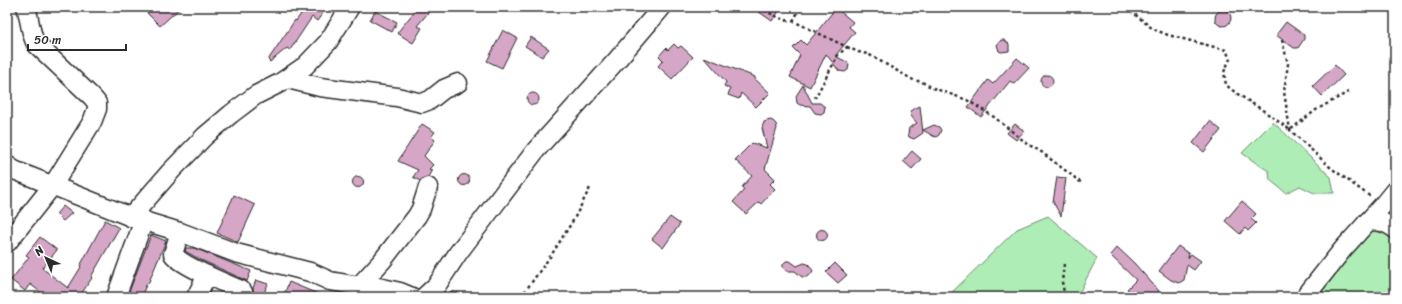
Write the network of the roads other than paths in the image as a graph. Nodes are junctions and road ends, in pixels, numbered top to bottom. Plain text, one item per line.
1 (26, 7) edge
2 (350, 7) edge
3 (662, 7) edge
4 (288, 79) junction
5 (458, 83) dead end
6 (7, 165) edge
7 (53, 185) junction
8 (428, 187) dead end
9 (1395, 190) edge
10 (138, 219) junction
11 (1367, 222) junction
12 (1395, 229) edge
13 (180, 232) junction
14 (7, 243) edge
15 (207, 275) junction
16 (359, 286) junction
17 (430, 291) edge
18 (116, 297) edge
19 (196, 297) edge
20 (244, 297) edge
21 (412, 297) edge
22 (1305, 297) edge

1 - 7 street
2 - 4 street
3 - 17 street
4 - 5 street
4 - 10 street
6 - 7 street
7 - 10 street
7 - 14 street
8 - 16 street
9 - 11 street
10 - 13 street
10 - 18 street
11 - 12 street
11 - 22 street
13 - 15 street
13 - 16 street
15 - 19 street
15 - 20 street
16 - 21 street

